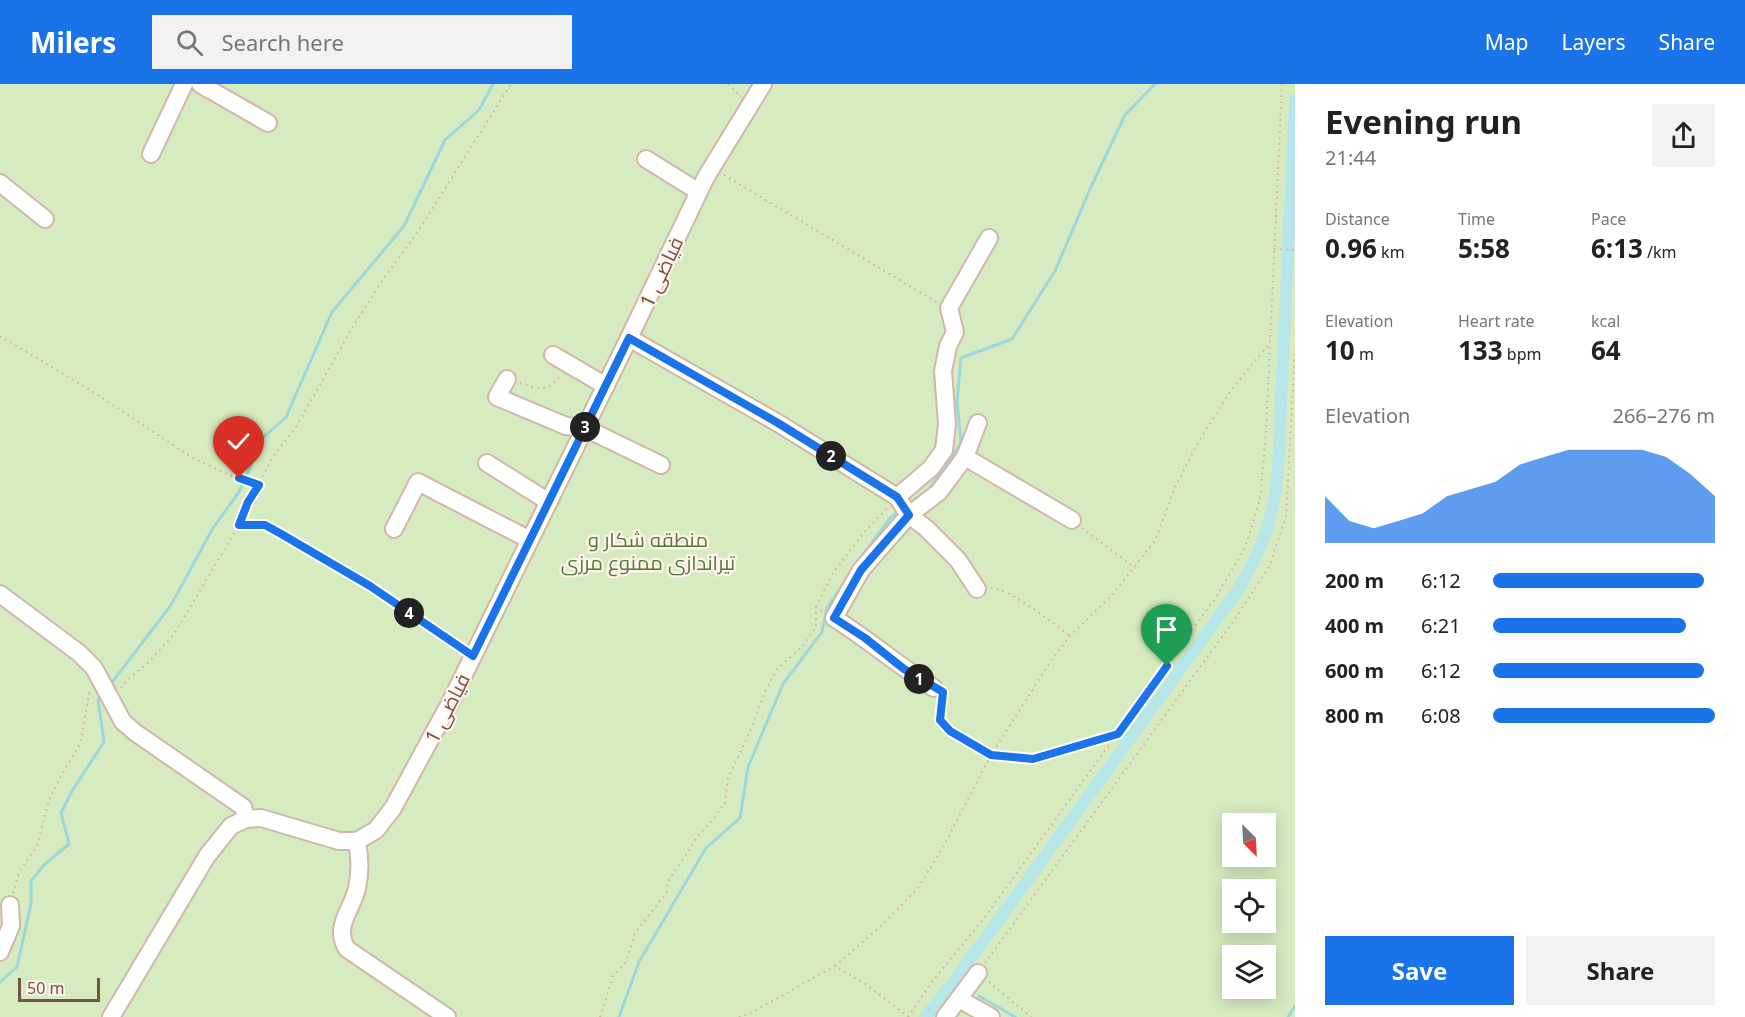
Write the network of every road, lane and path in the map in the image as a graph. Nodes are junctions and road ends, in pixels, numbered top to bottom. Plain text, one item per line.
1 (184, 84) edge
2 (200, 84) edge
3 (511, 84) edge
4 (728, 84) edge
5 (763, 84) edge
6 (1282, 84) edge
7 (749, 105) junction
8 (268, 123) dead end
9 (151, 154) dead end
10 (646, 159) dead end
11 (712, 167) junction
12 (0, 183) edge
13 (699, 192) junction
14 (45, 219) dead end
15 (989, 238) dead end
16 (1274, 249) junction
17 (1294, 250) edge
18 (949, 308) junction
19 (0, 336) edge
20 (629, 338) junction
21 (1270, 343) junction
22 (1295, 350) edge
23 (560, 359) joint
24 (507, 379) joint
25 (606, 386) junction
26 (978, 423) dead end
27 (585, 428) junction
28 (965, 458) junction
29 (487, 463) dead end
30 (661, 465) dead end
31 (259, 485) junction
32 (549, 502) junction
33 (903, 507) junction
34 (1072, 520) joint
35 (239, 525) junction
36 (394, 529) dead end
37 (530, 540) junction
38 (1135, 567) junction
39 (977, 589) joint
40 (0, 594) edge
41 (816, 607) junction
42 (821, 610) dead end
43 (1070, 636) junction
44 (473, 656) junction
45 (105, 688) junction
46 (934, 688) joint
47 (1118, 734) junction
48 (991, 755) junction
49 (246, 819) junction
50 (357, 841) junction
51 (10, 905) joint
52 (0, 952) edge
53 (834, 966) junction
54 (978, 973) junction
55 (959, 999) junction
56 (111, 1017) edge
57 (447, 1017) edge
58 (600, 1017) edge
59 (739, 1017) edge
60 (909, 1017) edge
61 (945, 1017) edge
62 (991, 1017) edge
63 (1031, 1017) edge

1 - 9 street
2 - 8 street
3 - 31 path
4 - 7 path
5 - 7 street, فیاضی 1
6 - 16 path
7 - 11 street, فیاضی 1
10 - 13 street
11 - 13 street, فیاضی 1
11 - 18 path
12 - 14 street
13 - 20 street, فیاضی 1
15 - 18 street
16 - 17 path
16 - 21 path
18 - 33 street
19 - 31 path
20 - 25 street, فیاضی 1
20 - 33 street
21 - 38 path
21 - 47 path
22 - 54 path
23 - 24 path
23 - 25 street
24 - 27 street
25 - 27 street, فیاضی 1
26 - 28 street
27 - 30 street
27 - 32 street, فیاضی 1
28 - 33 street
28 - 34 street
29 - 32 street
31 - 35 path
32 - 37 street, فیاضی 1
33 - 39 street
33 - 41 path
33 - 46 street
34 - 38 path
35 - 44 path
35 - 45 path
36 - 37 street
37 - 44 street, فیاضی 1
38 - 43 path
39 - 43 path
40 - 45 street
41 - 42 path
41 - 58 path
43 - 48 path
44 - 50 street, فیاضی 1
45 - 49 street
45 - 51 path
46 - 48 path
47 - 48 path
47 - 60 path
48 - 53 path
49 - 50 street
49 - 56 street
50 - 57 street
51 - 52 street
53 - 59 path
53 - 60 path
54 - 55 street
54 - 63 path
55 - 61 street
55 - 62 street

